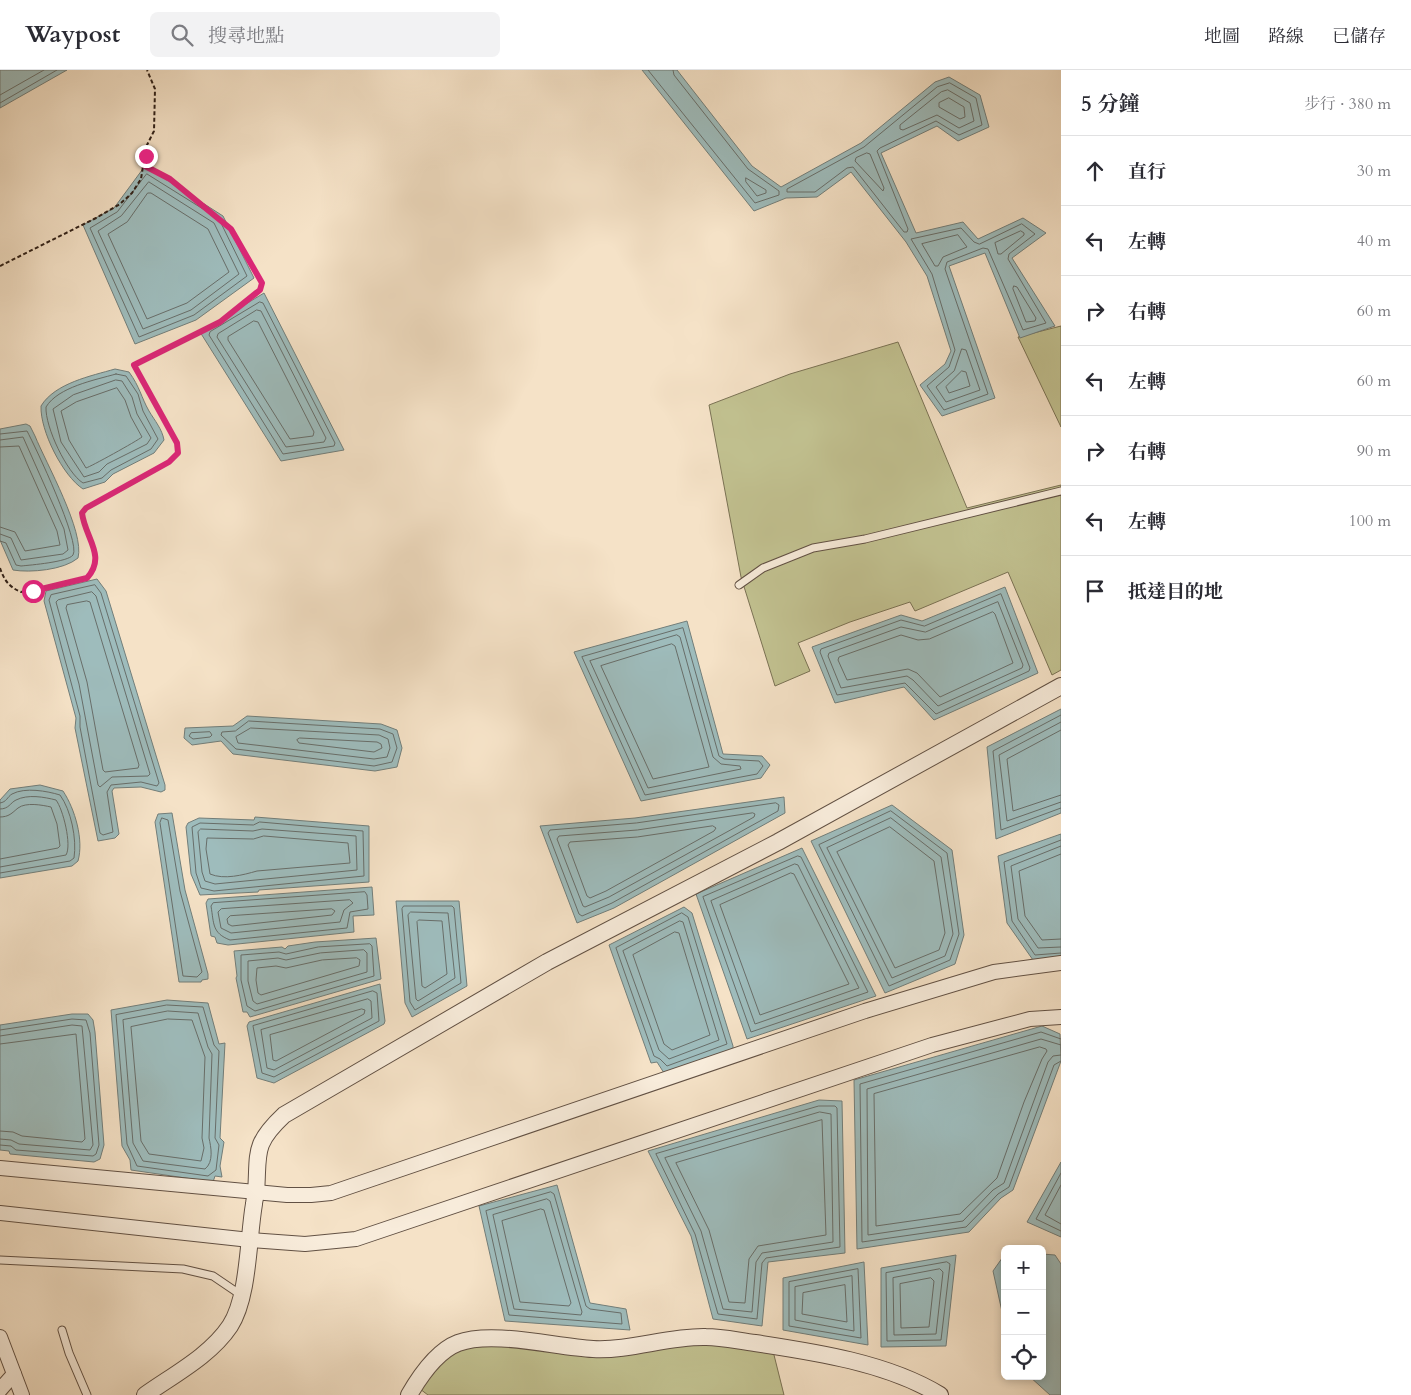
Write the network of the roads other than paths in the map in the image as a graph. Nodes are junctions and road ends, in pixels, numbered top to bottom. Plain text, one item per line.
1 (1061, 492) edge
2 (740, 585) dead end
3 (1061, 686) edge
4 (1061, 963) edge
5 (1061, 1017) edge
6 (0, 1168) edge
7 (255, 1198) junction
8 (0, 1213) edge
9 (251, 1237) junction
10 (0, 1260) edge
11 (241, 1295) junction
12 (62, 1330) dead end
13 (0, 1337) edge
14 (14, 1374) junction
15 (0, 1390) edge
16 (22, 1395) edge
17 (88, 1395) edge
18 (145, 1395) edge
19 (409, 1395) edge
20 (940, 1395) edge

1 - 2 lane
3 - 7 street
4 - 7 street
5 - 9 street
6 - 7 street
7 - 9 street
8 - 9 street
9 - 11 street
10 - 11 lane
11 - 18 street
12 - 17 lane
13 - 14 street
14 - 15 street
14 - 16 street
19 - 20 street

